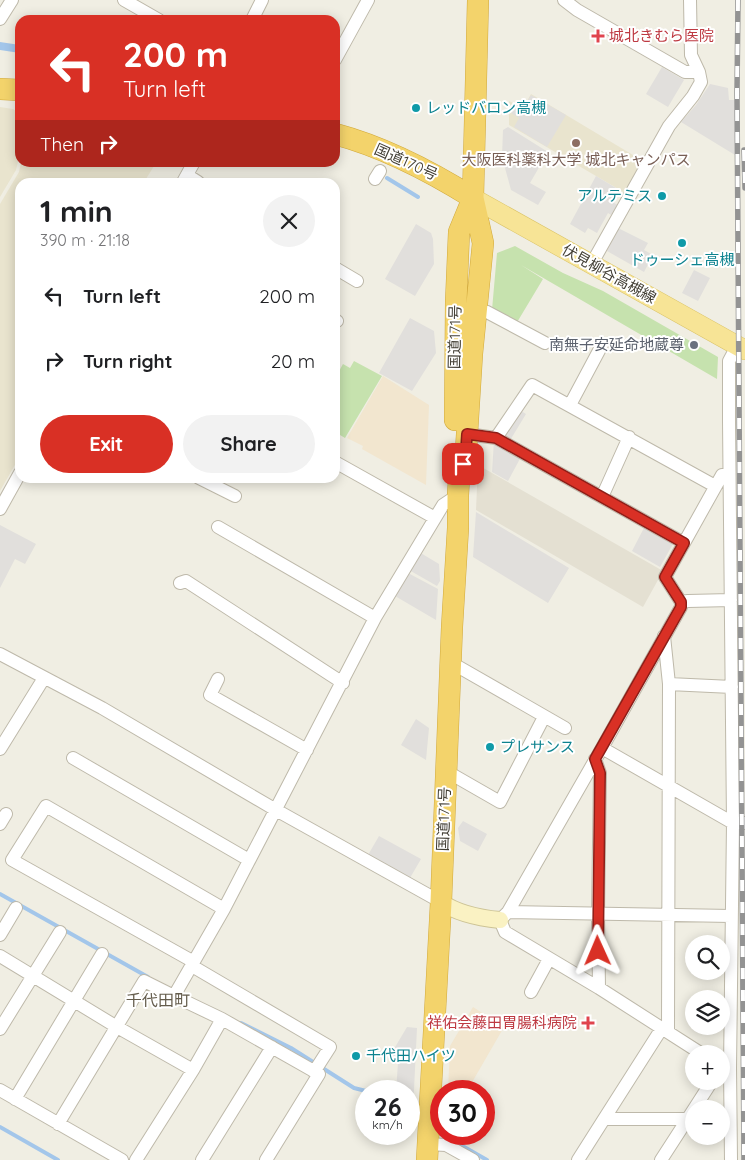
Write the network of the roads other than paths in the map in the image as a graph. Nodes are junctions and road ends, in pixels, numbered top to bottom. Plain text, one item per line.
1 (12, 0) edge
2 (124, 0) edge
3 (262, 0) edge
4 (368, 0) edge
5 (478, 0) edge
6 (564, 0) edge
7 (690, 0) edge
8 (581, 5) edge
9 (1, 15) edge
10 (150, 15) edge
11 (254, 15) edge
12 (340, 51) edge
13 (699, 72) junction
14 (0, 89) edge
15 (15, 90) edge
16 (340, 135) edge
17 (473, 198) junction
18 (591, 265) junction
19 (340, 271) edge
20 (357, 281) dead end
21 (476, 310) junction
22 (546, 343) dead end
23 (602, 345) dead end
24 (741, 348) edge
25 (570, 405) junction
26 (467, 434) junction
27 (629, 437) junction
28 (496, 438) junction
29 (340, 465) edge
30 (729, 475) junction
31 (15, 482) edge
32 (209, 483) edge
33 (458, 486) junction
34 (716, 486) junction
35 (235, 496) dead end
36 (602, 497) junction
37 (0, 509) edge
38 (435, 518) junction
39 (218, 527) dead end
40 (684, 543) junction
41 (180, 583) dead end
42 (731, 600) junction
43 (681, 602) junction
44 (375, 618) junction
45 (664, 636) junction
46 (0, 654) edge
47 (450, 662) junction
48 (44, 678) junction
49 (218, 678) dead end
50 (342, 683) junction
51 (669, 684) junction
52 (732, 687) junction
53 (544, 717) junction
54 (565, 728) dead end
55 (602, 748) junction
56 (0, 750) edge
57 (307, 750) junction
58 (73, 758) dead end
59 (595, 759) junction
60 (446, 771) junction
61 (668, 787) junction
62 (276, 810) junction
63 (739, 823) edge
64 (250, 860) junction
65 (441, 902) junction
66 (16, 908) dead end
67 (224, 909) junction
68 (598, 914) junction
69 (667, 915) junction
70 (504, 916) junction
71 (731, 916) junction
72 (60, 932) dead end
73 (0, 935) edge
74 (102, 954) dead end
75 (0, 956) edge
76 (550, 959) junction
77 (193, 964) junction
78 (32, 976) junction
79 (599, 988) junction
80 (531, 992) dead end
81 (174, 996) junction
82 (74, 1000) junction
83 (222, 1019) junction
84 (117, 1027) junction
85 (0, 1029) edge
86 (665, 1030) junction
87 (688, 1045) edge
88 (724, 1045) edge
89 (272, 1047) junction
90 (193, 1070) junction
91 (314, 1072) junction
92 (0, 1090) edge
93 (14, 1099) junction
94 (685, 1114) edge
95 (604, 1119) junction
96 (58, 1124) junction
97 (685, 1124) edge
98 (729, 1145) edge
99 (428, 1152) edge
100 (122, 1160) edge
101 (136, 1160) edge
102 (202, 1160) edge
103 (266, 1160) edge
104 (473, 1160) edge
105 (578, 1160) edge
106 (661, 1160) edge
107 (731, 1160) edge

1 - 9 street
2 - 10 street
3 - 11 street
4 - 12 street
5 - 17 highway, 国道171号
6 - 8 street
7 - 13 street
8 - 13 street
13 - 18 street
14 - 15 highway
16 - 17 highway, 国道170号
17 - 18 main road, 伏見柳谷高槻線
17 - 21 highway, 国道171号
17 - 33 highway, 国道171号
18 - 24 main road, 伏見柳谷高槻線
19 - 20 street
21 - 22 street
21 - 26 highway, 国道171号
23 - 25 street
24 - 30 street
25 - 27 street
25 - 28 street
26 - 28 street
26 - 33 highway, 国道171号
27 - 34 street
27 - 36 street
28 - 36 street
29 - 38 street
30 - 34 street
30 - 42 street
31 - 37 street
32 - 35 street
33 - 38 street
33 - 47 highway, 国道171号
34 - 40 street
36 - 40 street
38 - 44 street
39 - 44 street
40 - 43 street
41 - 50 street
42 - 43 street
42 - 52 street
43 - 45 street
44 - 50 street
45 - 51 street
45 - 55 street
46 - 48 street
47 - 53 street
47 - 60 highway, 国道171号
48 - 56 street
48 - 62 street
49 - 57 street
50 - 57 street
51 - 52 street
51 - 61 street
52 - 63 street
53 - 54 street
53 - 60 street
55 - 59 street
55 - 61 street
57 - 62 street
58 - 64 street
59 - 68 street
59 - 70 street
60 - 65 highway, 国道171号
61 - 63 street
61 - 69 street
62 - 64 street
62 - 65 street
63 - 71 street
64 - 67 street
65 - 70 street
65 - 99 highway, 国道171号
66 - 73 street
67 - 77 street
67 - 77 street
68 - 69 street
68 - 70 street
68 - 79 street
69 - 71 street
69 - 86 street
70 - 76 street
71 - 88 street
72 - 78 street
74 - 82 street
75 - 78 street
76 - 79 street
76 - 80 street
77 - 81 street
77 - 91 street
78 - 82 street
78 - 85 street
79 - 86 street
81 - 83 street
81 - 84 street
82 - 84 street
82 - 93 street
83 - 89 street
83 - 90 street
84 - 90 street
84 - 96 street
86 - 87 street
86 - 95 street
89 - 91 street
89 - 102 street
90 - 101 street
91 - 103 street
92 - 93 street
93 - 96 street
94 - 95 street
95 - 105 street
96 - 100 street
97 - 106 street
98 - 107 street
99 - 104 street

